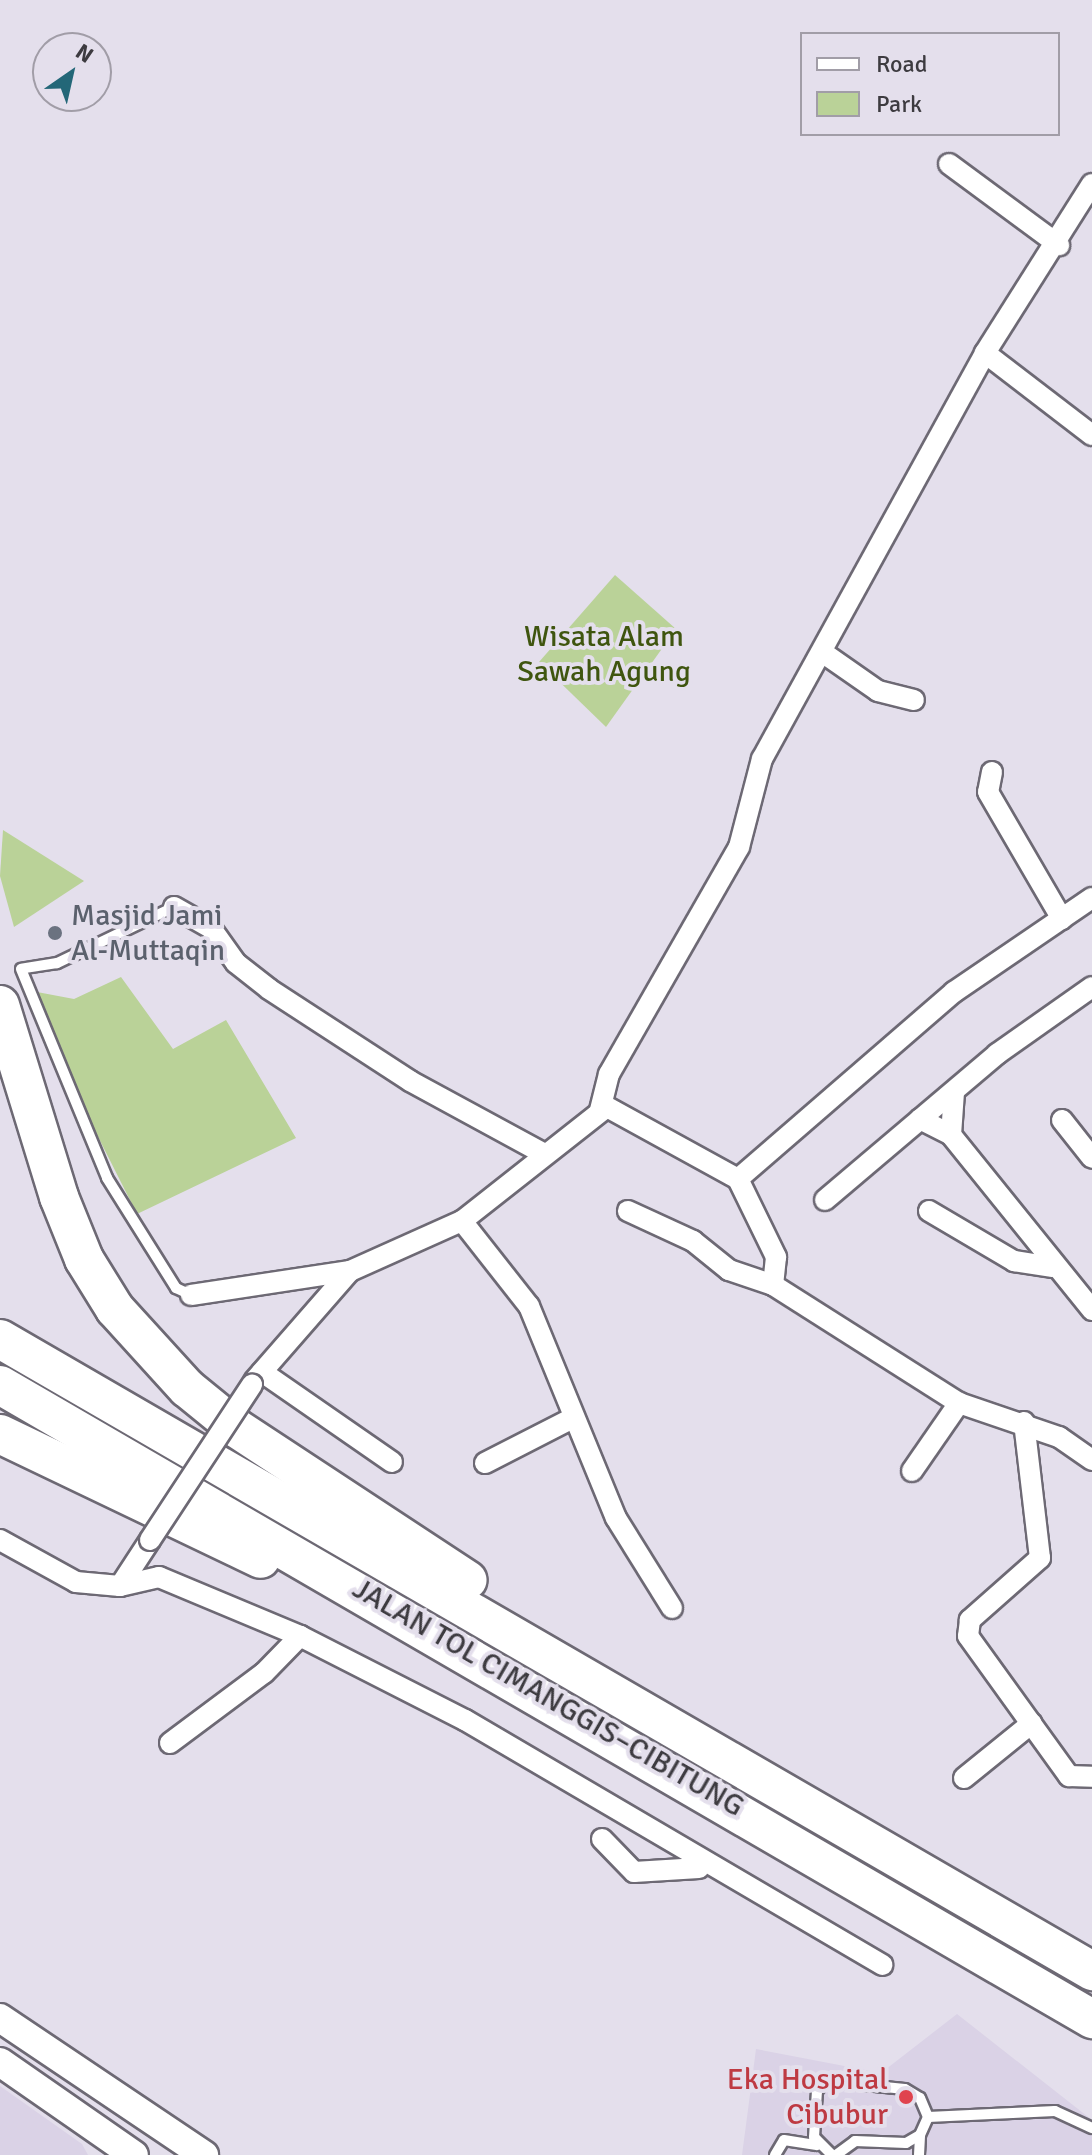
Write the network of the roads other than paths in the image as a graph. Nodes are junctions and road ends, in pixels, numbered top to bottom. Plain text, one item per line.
1 (949, 164) dead end
2 (1092, 184) edge
3 (1059, 245) junction
4 (985, 353) junction
5 (1092, 435) edge
6 (822, 652) junction
7 (914, 700) dead end
8 (992, 772) dead end
9 (1092, 898) edge
10 (174, 907) joint
11 (1062, 919) junction
12 (1092, 987) edge
13 (0, 1005) edge
14 (954, 1092) junction
15 (600, 1110) junction
16 (920, 1119) junction
17 (1062, 1120) dead end
18 (951, 1135) junction
19 (541, 1152) junction
20 (1092, 1158) edge
21 (738, 1179) junction
22 (825, 1200) dead end
23 (628, 1211) dead end
24 (929, 1211) dead end
25 (462, 1221) junction
26 (1052, 1267) junction
27 (350, 1271) junction
28 (773, 1285) junction
29 (191, 1295) joint
30 (1092, 1310) edge
31 (0, 1339) edge
32 (257, 1378) junction
33 (0, 1385) edge
34 (959, 1403) junction
35 (573, 1418) junction
36 (1024, 1422) junction
37 (0, 1434) edge
38 (1092, 1460) edge
39 (392, 1462) dead end
40 (485, 1463) dead end
41 (912, 1471) dead end
42 (0, 1540) edge
43 (120, 1586) junction
44 (672, 1608) dead end
45 (300, 1636) junction
46 (503, 1671) junction
47 (1032, 1723) junction
48 (170, 1743) dead end
49 (1092, 1777) edge
50 (964, 1778) dead end
51 (796, 1794) junction
52 (602, 1839) dead end
53 (698, 1871) junction
54 (882, 1965) dead end
55 (1092, 1971) edge
56 (0, 2018) edge
57 (1092, 2019) edge
58 (0, 2062) edge
59 (928, 2117) junction
60 (1092, 2128) edge
61 (920, 2135) junction
62 (817, 2145) junction
63 (880, 2150) edge
64 (130, 2154) edge
65 (204, 2155) edge
66 (775, 2155) edge
67 (834, 2155) edge
68 (919, 2155) edge

1 - 3 street
2 - 3 street
3 - 4 street
4 - 5 street
4 - 6 street
6 - 7 street
6 - 15 street
8 - 11 street
9 - 11 street
10 - 19 street
10 - 29 lane
11 - 21 street
12 - 14 street
13 - 51 highway
14 - 16 street
14 - 18 street
15 - 19 street
15 - 21 street
16 - 18 street
16 - 22 street
17 - 20 street
18 - 26 street
19 - 25 street
21 - 28 street
23 - 28 street
24 - 26 street
25 - 27 street
25 - 35 street
26 - 30 street
27 - 29 street
27 - 32 street
28 - 34 street
31 - 51 highway, JALAN TOL CIMANGGIS–CIBITUNG
32 - 39 street
32 - 43 street, bridge
33 - 46 highway, JALAN TOL CIMANGGIS–CIBITUNG
34 - 36 street
34 - 41 street
35 - 40 street
35 - 44 street
36 - 38 street
36 - 47 street
37 - 46 highway
42 - 43 street
43 - 45 street
45 - 48 street
45 - 53 street
46 - 57 highway, JALAN TOL CIMANGGIS–CIBITUNG
47 - 49 street
47 - 50 street
51 - 55 highway, JALAN TOL CIMANGGIS–CIBITUNG
52 - 53 street
53 - 54 street
56 - 65 street
58 - 64 street
59 - 60 lane
59 - 61 lane
59 - 62 lane
61 - 63 lane
61 - 68 lane
62 - 66 lane
62 - 67 lane
63 - 67 lane

